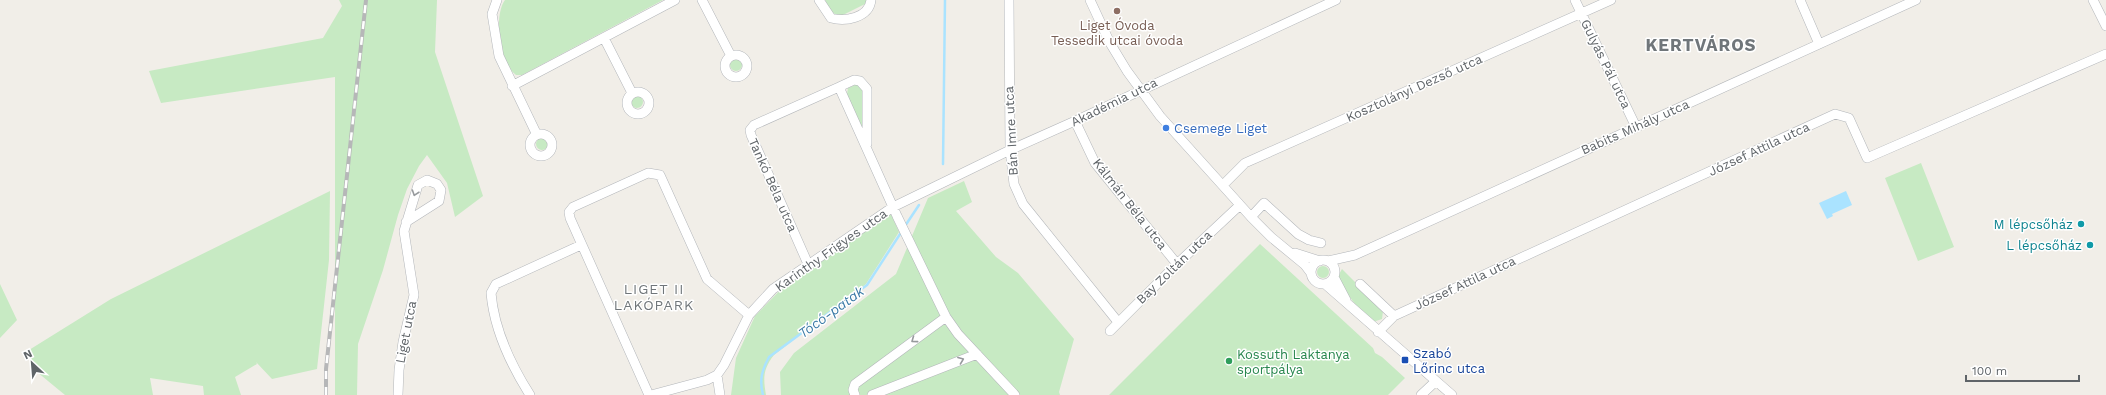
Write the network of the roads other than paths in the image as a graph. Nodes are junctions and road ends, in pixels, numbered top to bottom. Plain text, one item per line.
1 (497, 0) edge
2 (674, 0) edge
3 (702, 0) edge
4 (819, 0) edge
5 (871, 0) edge
6 (1009, 0) edge
7 (1090, 0) edge
8 (1336, 0) edge
9 (1575, 0) edge
10 (1611, 0) edge
11 (1800, 0) edge
12 (1916, 0) edge
13 (2093, 0) edge
14 (1582, 13) junction
15 (2106, 26) edge
16 (604, 38) junction
17 (1819, 44) junction
18 (2106, 54) edge
19 (731, 56) dead end
20 (512, 86) junction
21 (839, 87) junction
22 (1139, 90) junction
23 (632, 93) dead end
24 (1075, 121) junction
25 (1636, 127) junction
26 (537, 135) dead end
27 (867, 148) junction
28 (1010, 150) junction
29 (1223, 186) junction
30 (1240, 205) junction
31 (893, 207) junction
32 (1251, 217) junction
33 (406, 222) junction
34 (1321, 243) dead end
35 (581, 245) junction
36 (1290, 250) junction
37 (1355, 255) junction
38 (1324, 261) junction
39 (808, 264) junction
40 (1177, 264) junction
41 (1311, 273) junction
42 (1334, 274) junction
43 (1325, 284) junction
44 (1360, 284) dead end
45 (1349, 305) junction
46 (749, 316) junction
47 (1394, 316) junction
48 (946, 317) junction
49 (1118, 322) junction
50 (1110, 331) dead end
51 (1378, 332) junction
52 (977, 354) junction
53 (717, 375) junction
54 (1436, 381) junction
55 (1424, 392) edge
56 (398, 395) edge
57 (530, 395) edge
58 (650, 395) edge
59 (720, 395) edge
60 (855, 395) edge
61 (872, 395) edge
62 (1015, 395) edge
63 (1452, 395) edge

1 - 20 street
2 - 16 street
3 - 19 street
4 - 5 street
6 - 28 street, Bán Imre utca
7 - 22 street
8 - 22 street, Akadémia utca
9 - 14 street, Gulyás Pál utca
10 - 14 street, Kosztolányi Dezső utca
11 - 17 street
12 - 17 street, Babits Mihály utca
13 - 15 street
14 - 25 street, Gulyás Pál utca
14 - 29 street, Kosztolányi Dezső utca
16 - 20 street
16 - 23 street
17 - 25 street, Babits Mihály utca
18 - 47 street, József Attila utca
20 - 26 street
21 - 27 street, Tankó Béla utca
21 - 27 street, Tankó Béla utca
21 - 39 street, Tankó Béla utca
22 - 24 street, Akadémia utca
22 - 29 street
24 - 28 street, Akadémia utca
24 - 40 street, Kálmán Béla utca
25 - 37 street, Babits Mihály utca
27 - 31 street, Tankó Béla utca
28 - 31 street, Akadémia utca
28 - 49 street, Bán Imre utca
29 - 30 street
30 - 32 street
30 - 40 street, Bay Zoltán utca
31 - 39 street, Karinthy Frigyes utca
31 - 48 street, Tankó Béla utca
32 - 34 street
32 - 36 street
33 -> 33 street, Liget utca
33 - 56 street, Liget utca
35 - 46 street
35 - 57 street
35 - 58 street
36 - 38 street
36 - 41 street
37 - 38 street, Babits Mihály utca
37 - 42 street, Babits Mihály utca
38 - 41 street
38 - 42 street
39 - 46 street, Karinthy Frigyes utca
40 - 49 street, Bay Zoltán utca
41 - 43 street
42 - 43 street
42 - 45 street
43 - 45 street
44 - 47 street
45 - 51 street
46 - 53 street, Karinthy Frigyes utca
47 - 51 street
48 - 52 street, Tankó Béla utca
48 -> 60 street
49 - 50 street, Bay Zoltán utca
51 - 54 street
61 -> 52 street
52 - 62 street, Tankó Béla utca
53 - 58 street
53 - 59 street
54 - 55 street
54 - 63 street

